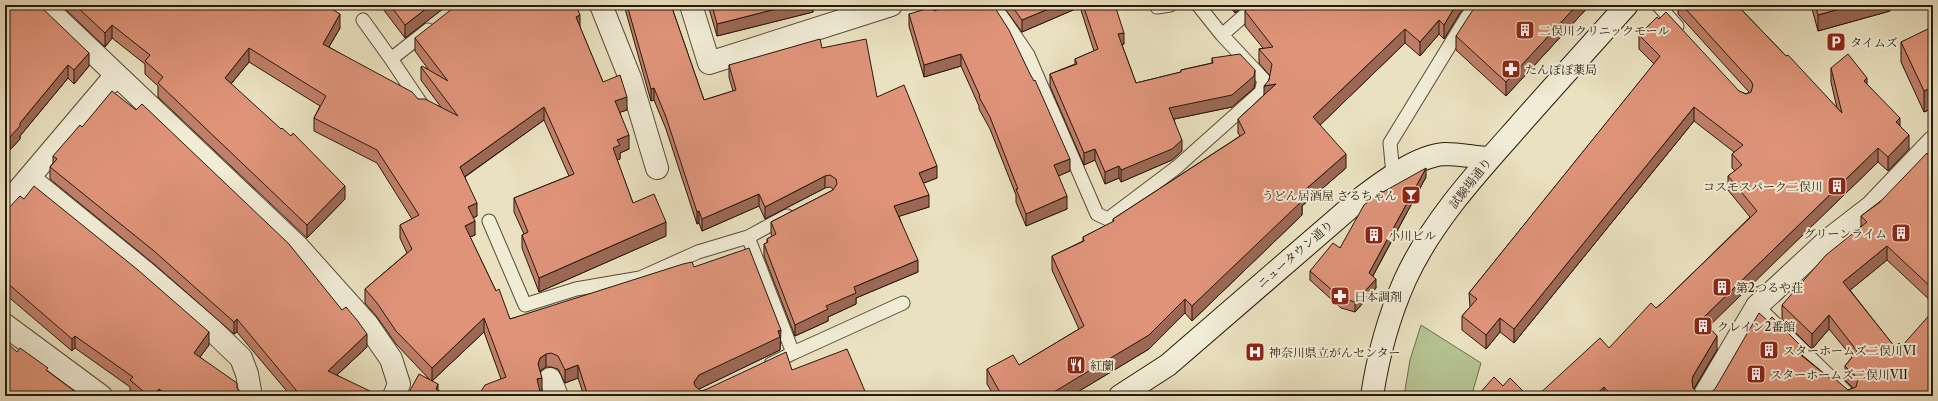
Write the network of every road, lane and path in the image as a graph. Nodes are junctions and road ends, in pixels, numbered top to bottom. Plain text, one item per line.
1 (42, 5) edge
2 (601, 5) edge
3 (691, 5) edge
4 (891, 5) edge
5 (994, 5) edge
6 (1156, 5) edge
7 (1170, 5) edge
8 (1198, 5) edge
9 (1256, 5) edge
10 (1477, 5) edge
11 (1627, 5) edge
12 (1658, 5) edge
13 (841, 12) edge
14 (363, 20) dead end
15 (437, 23) edge
16 (1222, 35) junction
17 (1687, 36) edge
18 (391, 59) junction
19 (115, 76) junction
20 (422, 105) edge
21 (1933, 142) edge
22 (1489, 158) junction
23 (657, 168) dead end
24 (1393, 174) junction
25 (29, 178) junction
26 (5, 206) edge
27 (795, 212) edge
28 (488, 221) dead end
29 (748, 237) junction
30 (904, 303) dead end
31 (1757, 306) junction
32 (5, 325) edge
33 (793, 354) junction
34 (758, 370) edge
35 (101, 396) edge
36 (249, 396) edge
37 (394, 396) edge
38 (1120, 396) edge
39 (1372, 396) edge
40 (1704, 396) edge
41 (1850, 396) edge

1 - 19 street
2 - 23 street
3 - 13 street
4 - 13 street
5 - 16 lane
6 - 7 lane
8 - 16 lane
9 - 16 lane
10 - 24 lane
11 - 22 street, 試験場通り
12 - 17 lane
14 - 18 lane
15 - 18 lane
18 - 20 lane
19 - 25 street
19 - 37 street
21 - 31 street
22 - 24 street, ニュータウン通り
22 - 39 street, 試験場通り
24 - 38 street, ニュータウン通り
25 - 26 street
25 - 36 street
27 - 29 lane
28 - 29 lane
29 - 33 lane
30 - 33 lane
31 - 40 street
31 - 41 lane
32 - 35 street
33 - 34 lane

